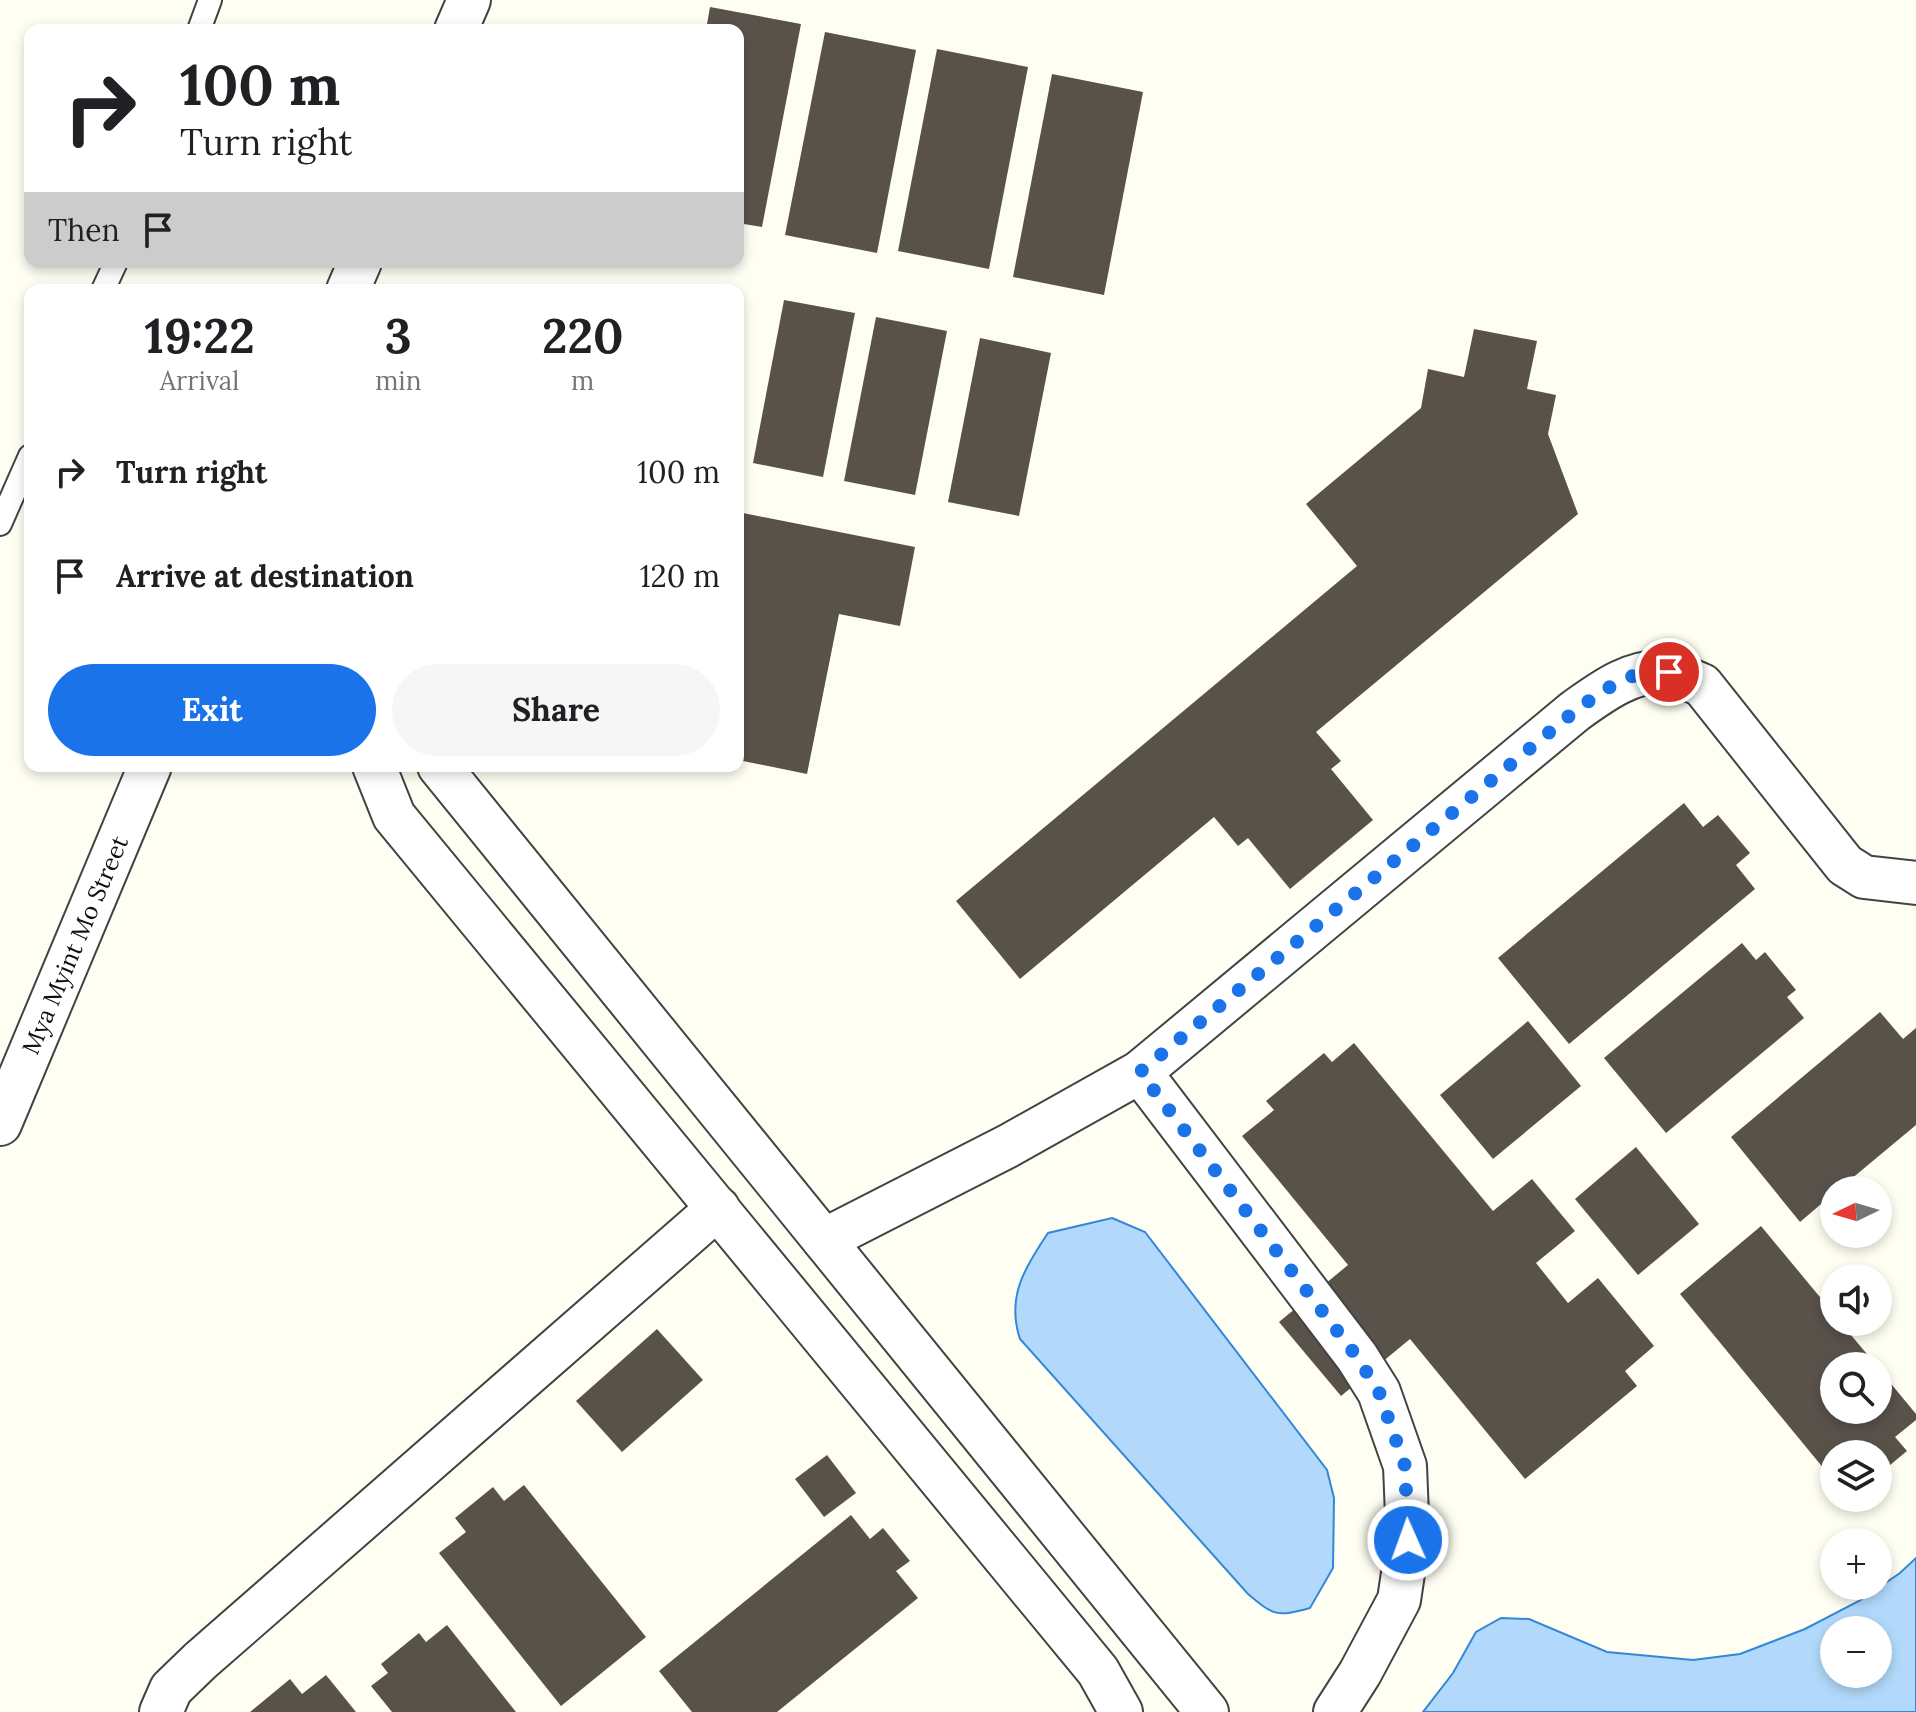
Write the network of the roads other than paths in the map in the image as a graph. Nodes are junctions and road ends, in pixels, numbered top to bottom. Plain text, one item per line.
1 (210, 0) edge
2 (469, 0) edge
3 (201, 24) edge
4 (459, 24) edge
5 (24, 470) edge
6 (0, 524) edge
7 (147, 772) edge
8 (376, 772) edge
9 (444, 772) edge
10 (1916, 883) edge
11 (1140, 1072) junction
12 (0, 1124) edge
13 (718, 1208) junction
14 (824, 1240) junction
15 (161, 1712) edge
16 (1121, 1712) edge
17 (1207, 1712) edge
18 (1335, 1712) edge

1 - 3 lane
2 - 4 street
5 - 6 lane
7 - 12 street, Mya Myint Mo Street
8 - 13 street
9 - 14 street
10 - 11 street
11 - 14 street
11 - 18 street
13 - 15 street
13 - 16 street
14 - 17 street

